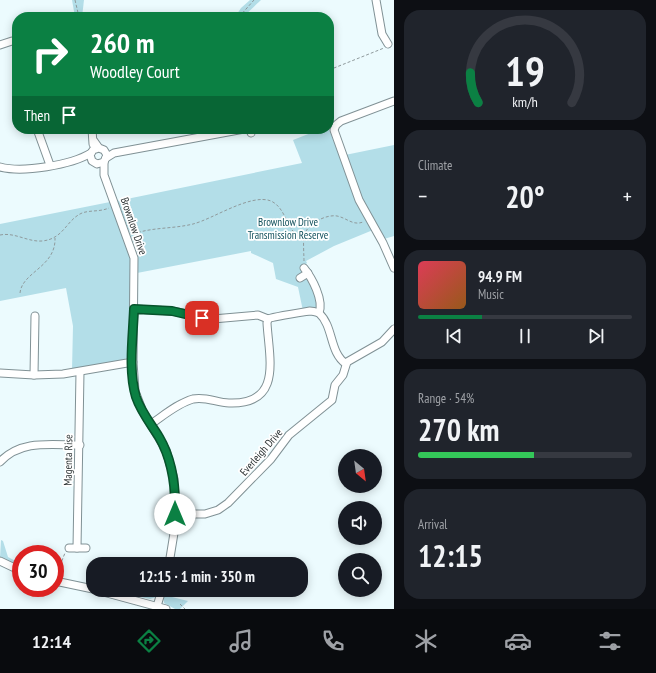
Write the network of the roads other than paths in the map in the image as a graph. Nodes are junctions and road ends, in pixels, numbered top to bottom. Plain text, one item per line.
1 (376, 0) edge
2 (12, 41) dead end
3 (0, 44) edge
4 (388, 44) road end
5 (394, 101) edge
6 (334, 123) edge
7 (334, 131) edge
8 (39, 134) edge
9 (93, 134) edge
10 (207, 134) edge
11 (97, 150) junction
12 (114, 153) junction
13 (80, 159) junction
14 (105, 160) junction
15 (93, 162) junction
16 (50, 165) junction
17 (0, 167) edge
18 (104, 175) junction
19 (394, 268) edge
20 (300, 278) dead end
21 (134, 309) junction
22 (319, 313) junction
23 (35, 316) dead end
24 (268, 319) junction
25 (394, 329) edge
26 (133, 362) junction
27 (346, 364) junction
28 (80, 372) junction
29 (0, 373) edge
30 (34, 375) junction
31 (151, 424) junction
32 (80, 445) junction
33 (0, 462) edge
34 (175, 514) junction
35 (78, 548) junction
36 (86, 548) dead end
37 (67, 551) road end
38 (170, 557) edge
39 (0, 561) edge
40 (12, 567) edge
41 (64, 581) edge
42 (86, 588) edge
43 (122, 597) edge
44 (160, 597) edge
45 (157, 606) junction
46 (166, 609) edge

1 - 4 street
2 - 3 street
5 - 6 street
7 - 19 street
8 - 16 street
9 - 11 street
10 - 12 street
11 - 12 street
11 - 13 street
11 - 14 street, Brownlow Drive
11 - 15 street
12 - 14 street
13 - 15 street
13 - 16 street
14 - 15 street
14 - 18 street, Brownlow Drive
15 - 18 street, Brownlow Drive
16 - 17 street
18 - 21 street, Brownlow Drive
20 - 22 street
21 - 24 street
21 - 26 street, Brownlow Drive
22 - 24 street
22 - 27 street
23 - 30 street
24 - 31 street
25 - 27 street
26 - 28 street
26 - 31 street, Brownlow Drive
27 - 34 street, Everleigh Drive
28 - 30 street
28 - 32 street, Magenta Rise
29 - 30 street
31 - 34 street, Brownlow Drive
32 - 33 street
32 - 35 street, Magenta Rise
34 - 38 street, Brownlow Drive
35 - 36 street
35 - 37 street
39 - 40 street
41 - 42 street
43 - 45 street
44 - 45 street
45 - 46 street

